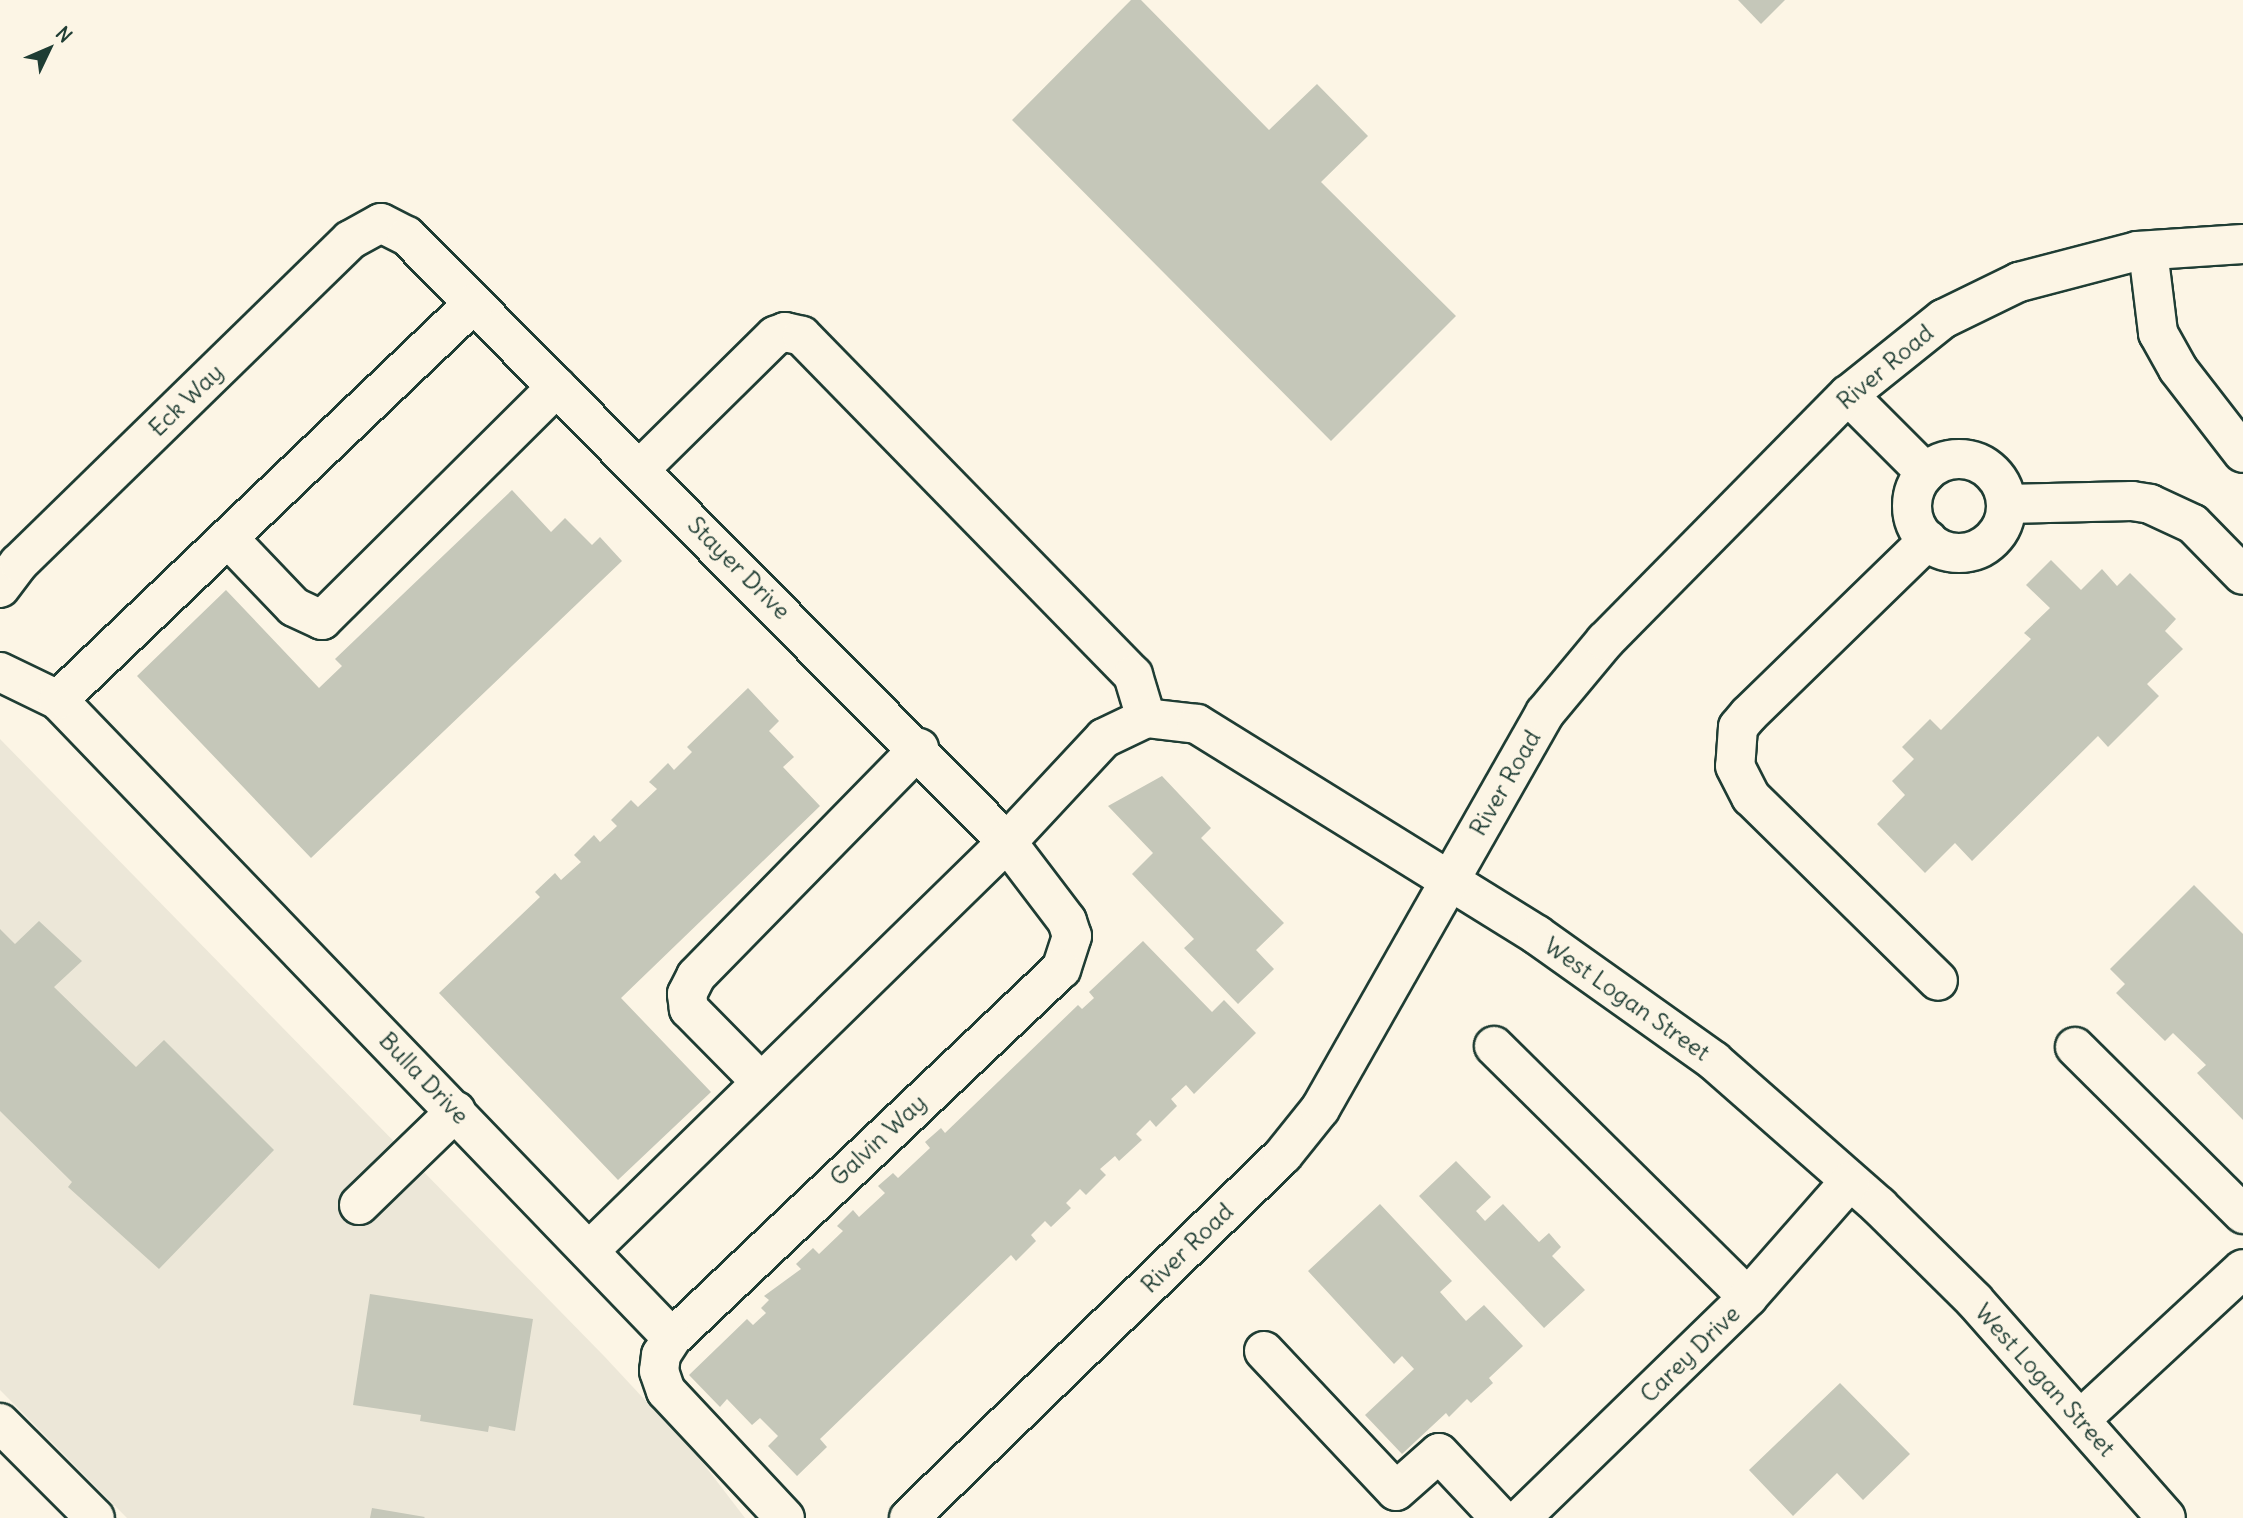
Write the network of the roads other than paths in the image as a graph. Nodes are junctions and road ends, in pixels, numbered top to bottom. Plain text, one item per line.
1 (381, 223) joint
2 (2243, 244) edge
3 (2148, 251) junction
4 (474, 303) junction
5 (557, 387) junction
6 (1848, 395) junction
7 (2243, 453) edge
8 (640, 469) junction
9 (1926, 473) junction
10 (2007, 504) junction
11 (228, 538) junction
12 (1928, 540) junction
13 (2243, 575) edge
14 (0, 588) edge
15 (0, 672) edge
16 (58, 700) junction
17 (1146, 718) junction
18 (919, 748) junction
19 (1007, 842) junction
20 (1450, 880) junction
21 (1072, 936) joint
22 (1938, 981) dead end
23 (1494, 1046) dead end
24 (2075, 1047) dead end
25 (761, 1082) junction
26 (456, 1111) junction
27 (1850, 1181) junction
28 (359, 1205) dead end
29 (2243, 1214) edge
30 (590, 1250) junction
31 (2243, 1269) edge
32 (1748, 1297) junction
33 (672, 1338) junction
34 (1264, 1351) dead end
35 (2082, 1418) junction
36 (0, 1423) edge
37 (2155, 1514) edge
38 (95, 1518) edge
39 (785, 1518) edge
40 (909, 1518) edge
41 (1500, 1518) edge
42 (1521, 1518) edge

1 - 4 street, Stayer Drive
1 - 14 street, Eck Way
2 - 3 street, River Road
3 - 6 street, River Road
3 - 7 street
4 - 5 street, Stayer Drive
4 - 11 street
5 - 8 street, Stayer Drive
5 - 11 street
6 - 9 street
6 - 20 street, River Road
8 - 17 street
8 - 18 street, Stayer Drive
9 - 10 street
9 - 12 street
10 - 12 street
10 - 13 street
11 - 16 street
12 - 22 street
15 - 16 street, Bulla Drive
16 - 26 street, Bulla Drive
17 - 19 street
17 - 20 street, West Logan Street
18 - 19 street, Stayer Drive
18 - 25 street
19 - 21 street, Stayer Drive
19 - 25 street
20 - 27 street, West Logan Street
20 - 40 street, River Road
21 - 33 street, Galvin Way
23 - 32 street
24 - 29 street
25 - 30 street
26 - 28 street
26 - 30 street, Bulla Drive
27 - 32 street, Carey Drive
27 - 35 street, West Logan Street
30 - 33 street, Bulla Drive
31 - 35 street
32 - 42 street, Carey Drive
33 - 39 street
34 - 41 street
35 - 37 street, West Logan Street
36 - 38 street

